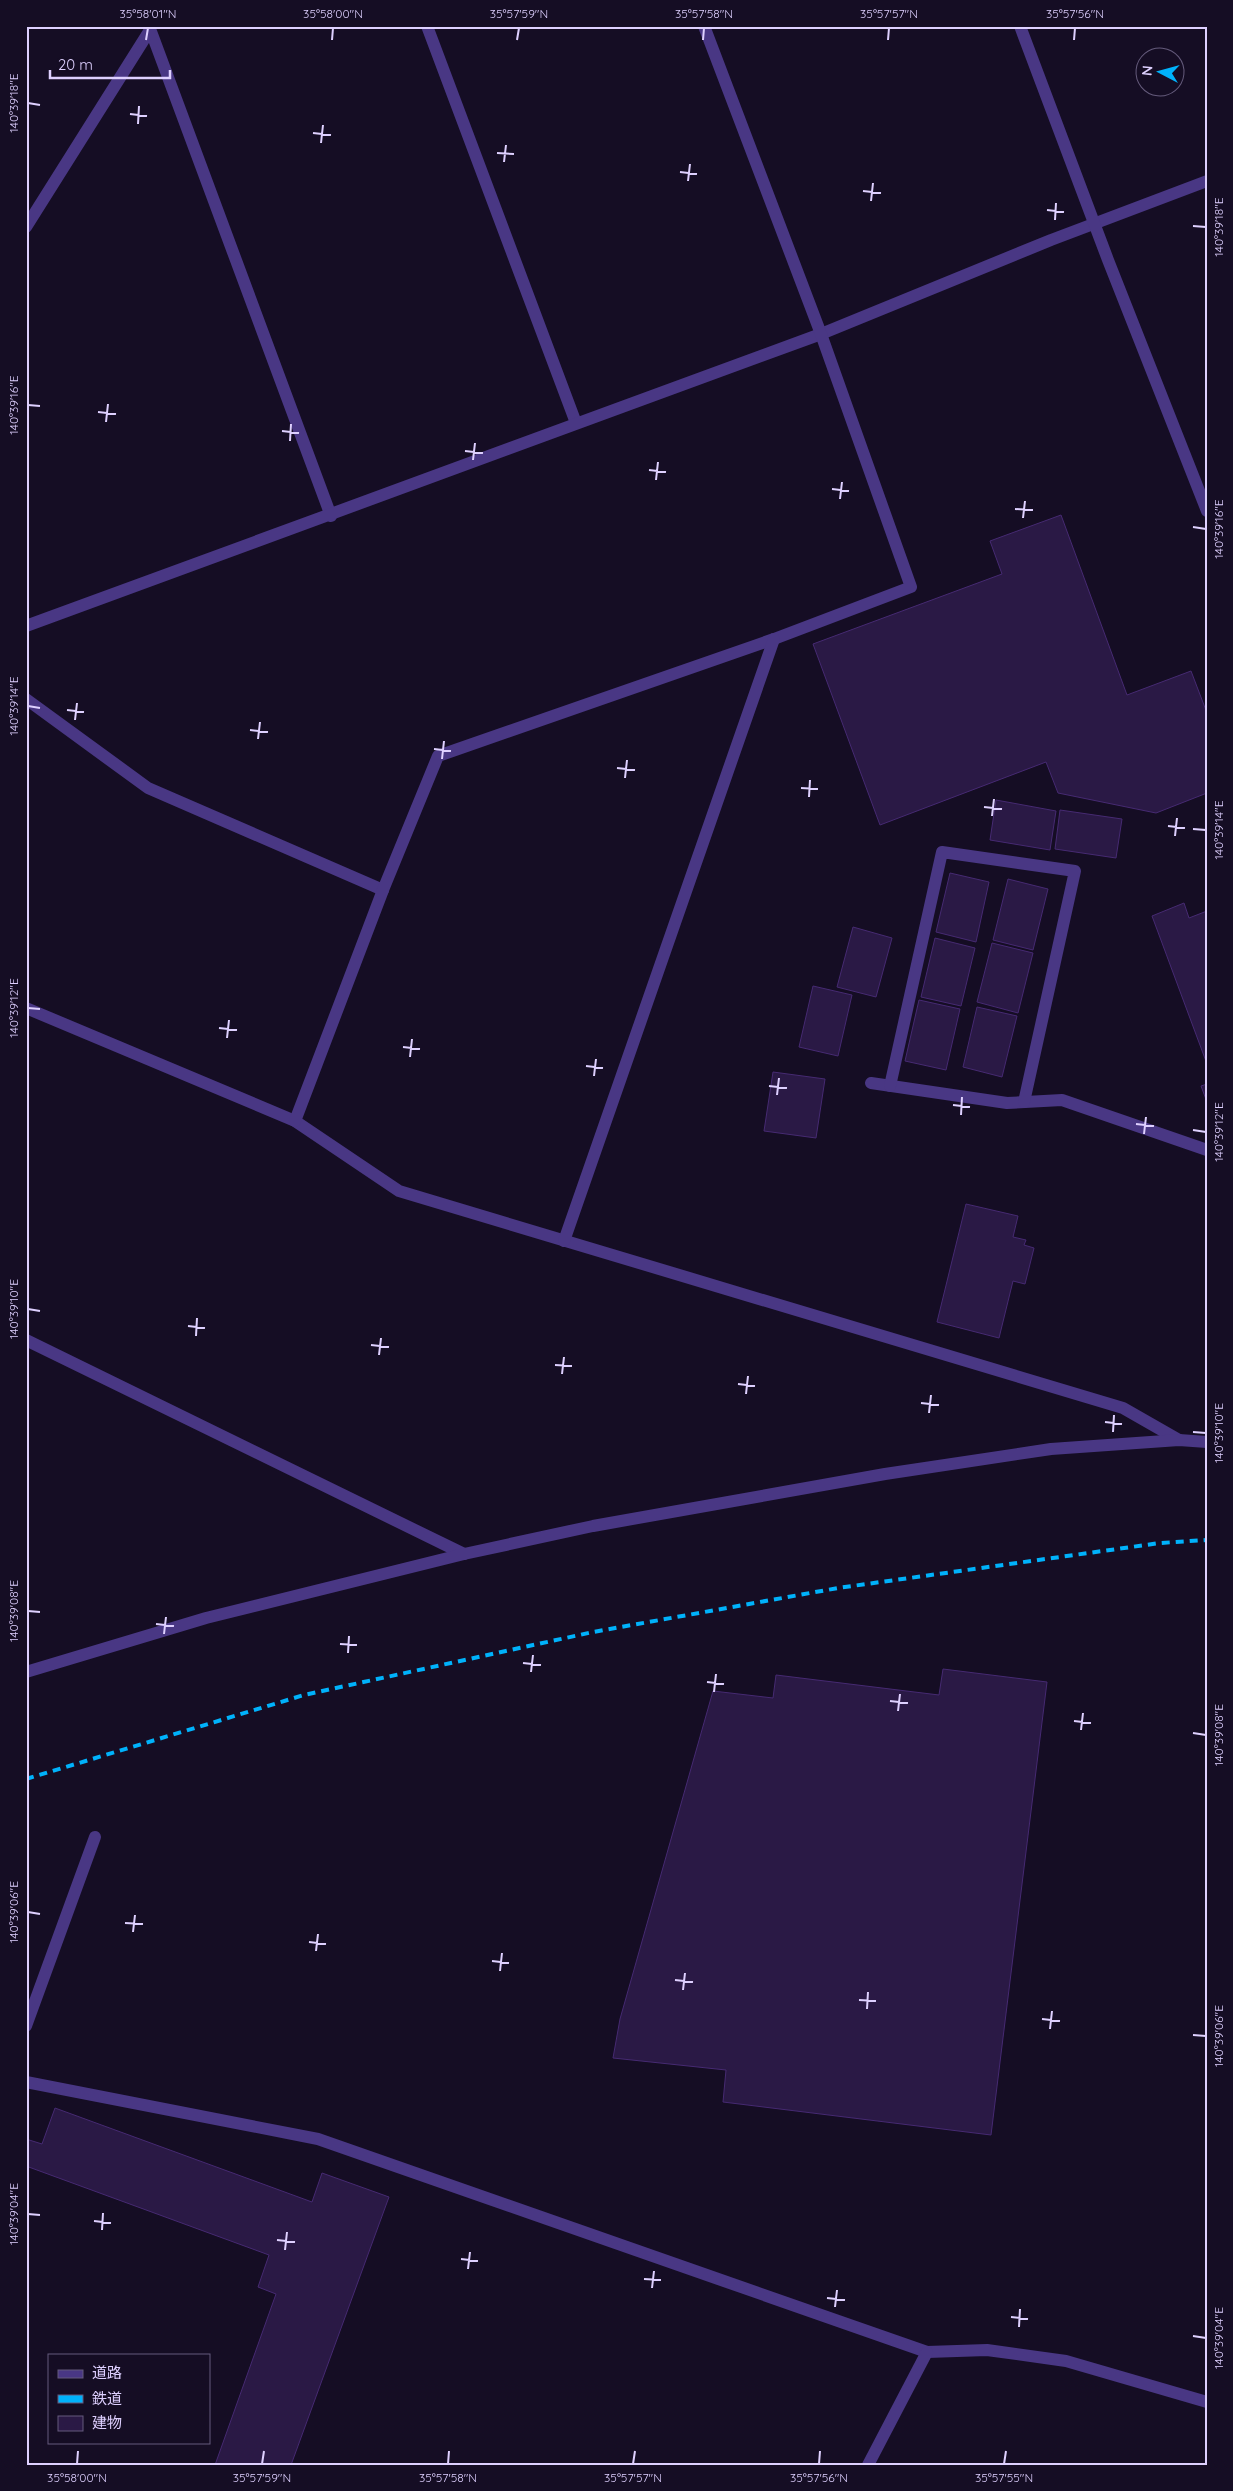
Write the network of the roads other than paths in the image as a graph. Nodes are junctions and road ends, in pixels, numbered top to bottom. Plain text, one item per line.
1 (426, 26) edge
2 (704, 26) edge
3 (1020, 26) edge
4 (150, 28) edge
5 (1207, 181) edge
6 (1094, 224) junction
7 (26, 227) edge
8 (821, 334) junction
9 (576, 423) junction
10 (1207, 512) edge
11 (331, 516) junction
12 (26, 626) edge
13 (774, 639) junction
14 (26, 699) edge
15 (383, 890) junction
16 (26, 1008) edge
17 (872, 1083) dead end
18 (890, 1086) junction
19 (1024, 1102) junction
20 (295, 1121) junction
21 (1207, 1150) edge
22 (564, 1241) junction
23 (26, 1340) edge
24 (1179, 1440) junction
25 (1207, 1442) edge
26 (464, 1554) junction
27 (26, 1672) edge
28 (95, 1837) dead end
29 (26, 2026) edge
30 (26, 2082) edge
31 (927, 2352) junction
32 (1207, 2402) edge
33 (868, 2465) edge

1 - 9 street
2 - 8 street
3 - 6 street
4 - 7 street
4 - 11 street
5 - 6 street
6 - 8 street
6 - 10 street
8 - 9 street
8 - 13 street
9 - 11 street
11 - 12 street
13 - 15 street
13 - 22 street
14 - 15 street
15 - 20 street
16 - 20 street
17 - 18 street
18 - 19 street
18 - 19 street
19 - 21 street
20 - 22 street
22 - 24 street
23 - 26 street
24 - 25 street
24 - 26 street
26 - 27 street
28 - 29 street
30 - 31 street
31 - 32 street
31 - 33 street

